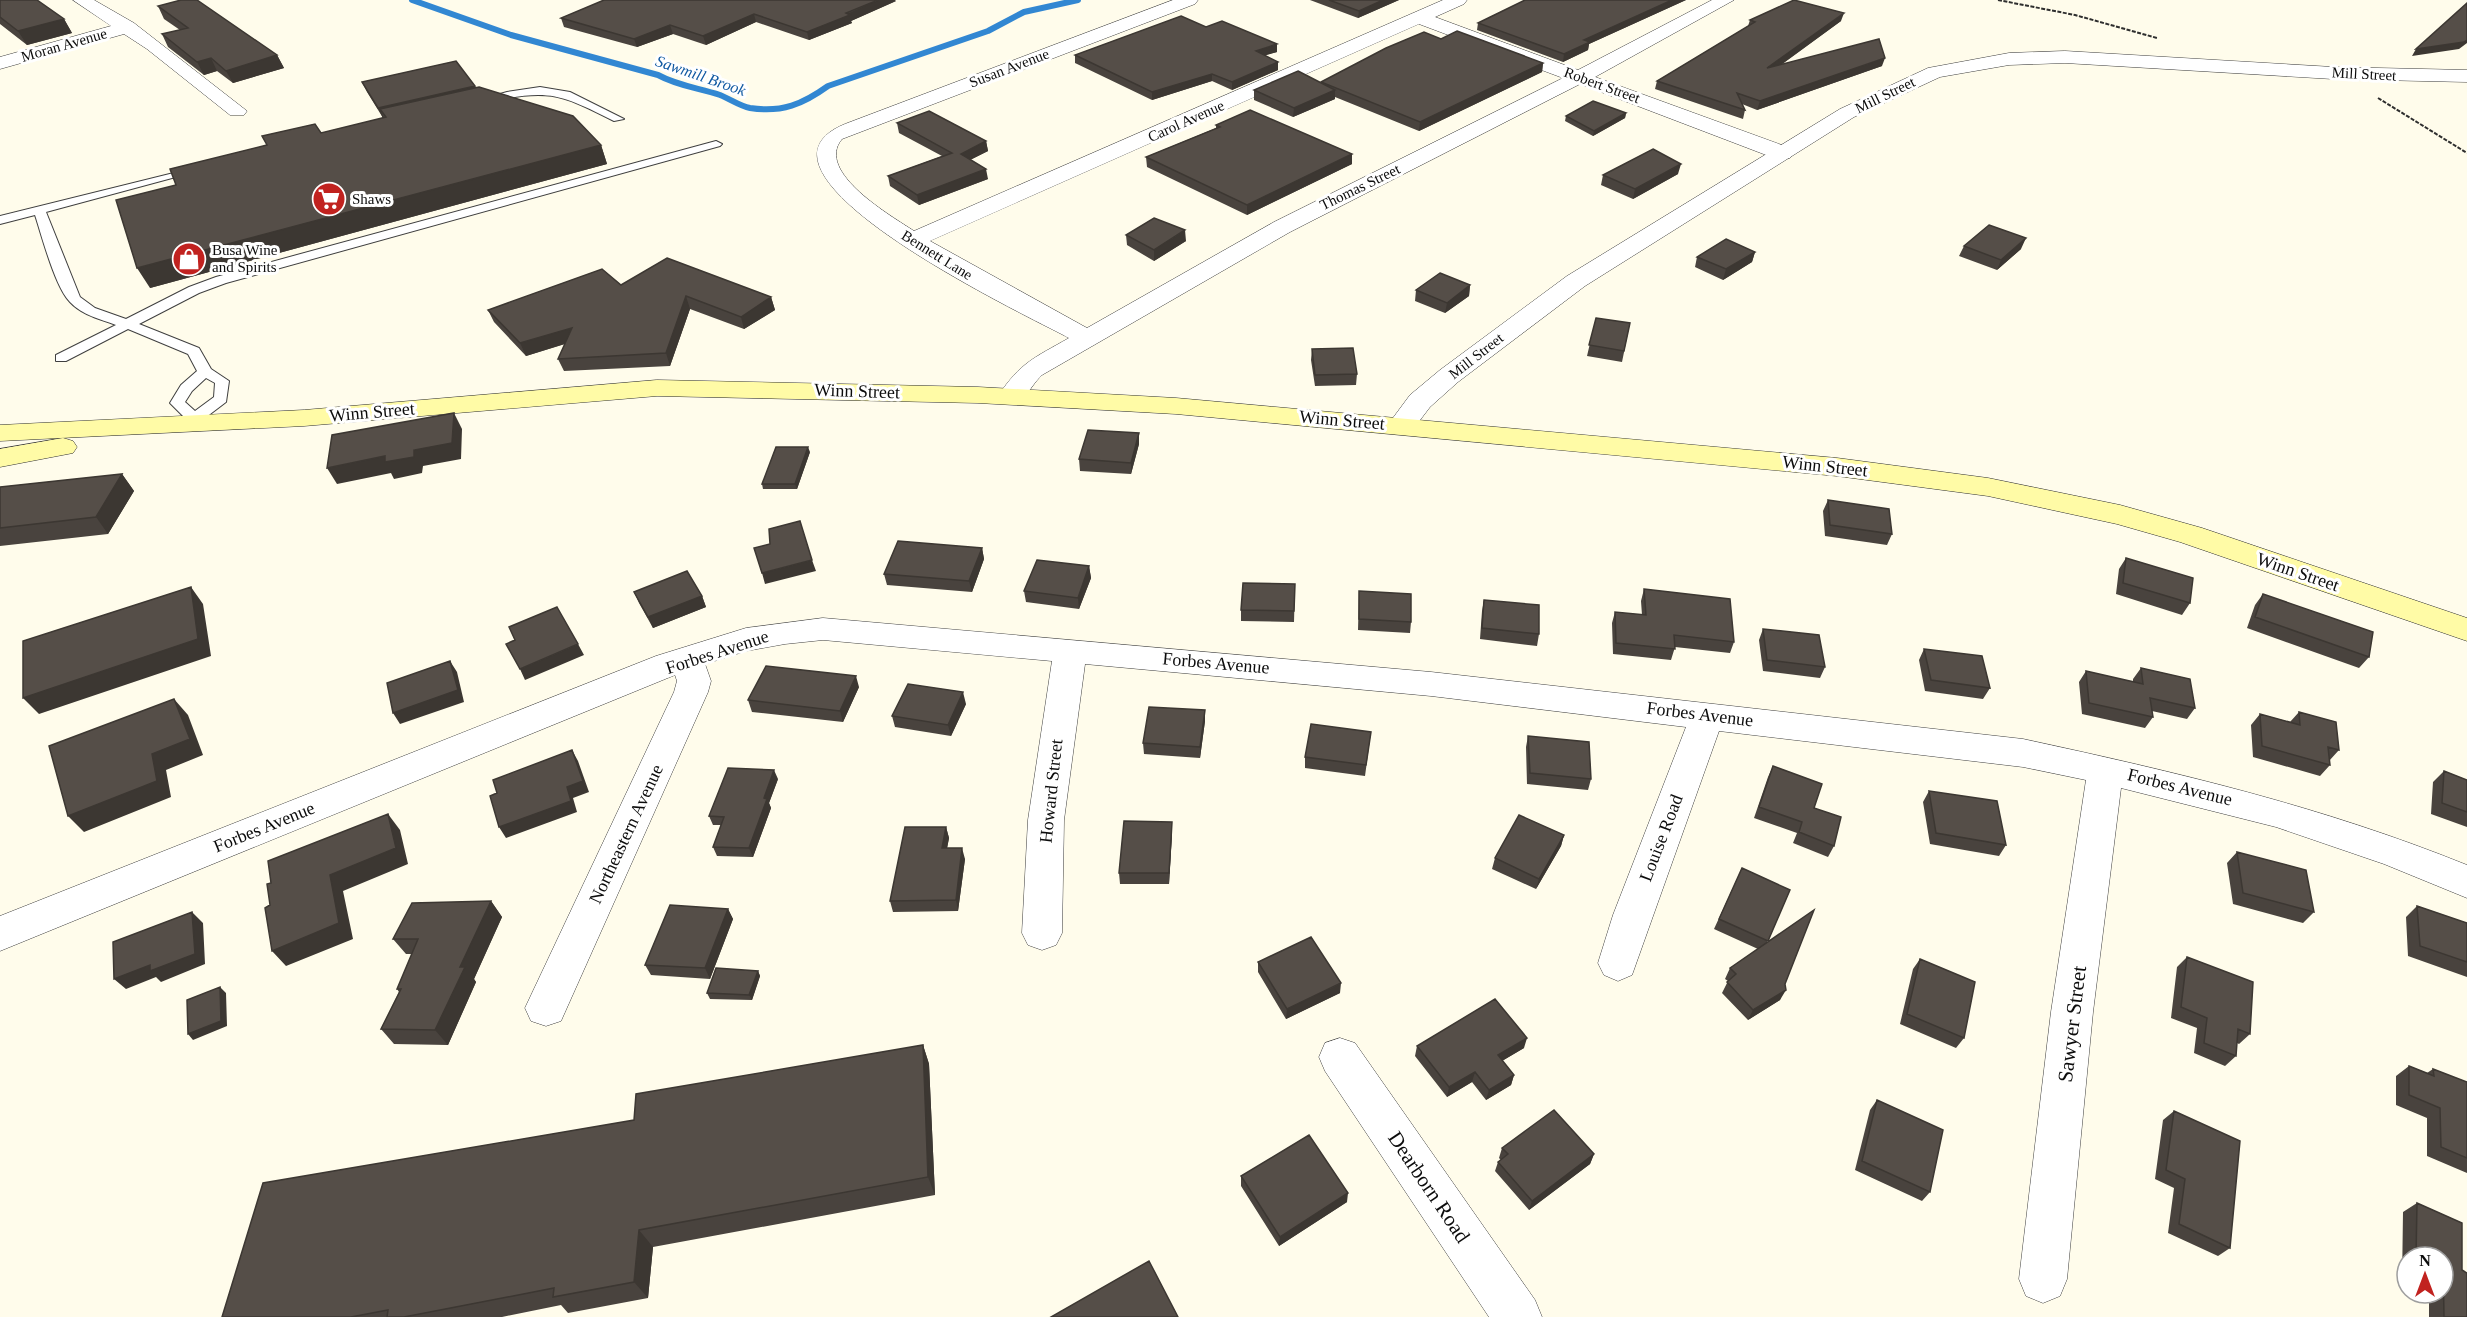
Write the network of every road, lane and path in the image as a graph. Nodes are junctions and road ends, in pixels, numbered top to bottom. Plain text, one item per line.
1 (82, 0) edge
2 (1189, 0) edge
3 (1458, 0) edge
4 (1725, 0) edge
5 (1998, 0) edge
6 (1425, 9) edge
7 (128, 27) junction
8 (2158, 38) dead end
9 (0, 63) edge
10 (2333, 73) junction
11 (2467, 76) edge
12 (1580, 77) junction
13 (471, 103) edge
14 (237, 111) dead end
15 (618, 119) dead end
16 (831, 139) joint
17 (716, 144) dead end
18 (1782, 153) junction
19 (2467, 153) edge
20 (203, 167) edge
21 (39, 210) junction
22 (0, 220) edge
23 (912, 240) junction
24 (127, 324) junction
25 (1088, 338) junction
26 (61, 358) dead end
27 (204, 372) junction
28 (1011, 396) junction
29 (194, 421) junction
30 (1401, 426) junction
31 (0, 433) edge
32 (0, 458) edge
33 (2467, 630) edge
34 (1070, 651) junction
35 (687, 658) junction
36 (1708, 715) junction
37 (2106, 769) junction
38 (2467, 882) edge
39 (1042, 933) dead end
40 (0, 934) edge
41 (1618, 963) dead end
42 (546, 1008) dead end
43 (1340, 1057) dead end
44 (2043, 1279) dead end
45 (1518, 1317) edge

1 - 7 street
2 - 16 street, Susan Avenue
3 - 6 street, Carol Avenue
4 - 12 street, Thomas Street
5 - 8 path
6 - 12 street, Robert Street
6 - 23 street, Carol Avenue
7 - 9 street, Moran Avenue
7 - 14 street
10 - 11 street, Mill Street
10 - 18 street, Mill Street
10 - 19 path
12 - 18 street, Robert Street
12 - 25 street, Thomas Street
13 - 15 lane
16 - 23 street, Bennett Lane
17 - 24 lane
18 - 30 street, Mill Street
20 - 21 lane
21 - 22 lane
21 - 24 lane
23 - 25 street, Bennett Lane
24 - 26 lane
24 - 27 lane
25 - 28 street, Thomas Street
27 - 29 lane
27 - 29 lane
28 - 29 main road, Winn Street
28 - 30 main road, Winn Street
29 - 31 main road, Winn Street
29 - 32 main road, Winn Street
30 - 33 main road, Winn Street
34 - 35 street, Forbes Avenue
34 - 36 street, Forbes Avenue
34 - 39 street, Howard Street
35 - 40 street, Forbes Avenue
35 - 42 street, Northeastern Avenue
36 - 37 street, Forbes Avenue
36 - 41 street, Louise Road
37 - 38 street, Forbes Avenue
37 - 44 street, Sawyer Street
43 - 45 street, Dearborn Road

